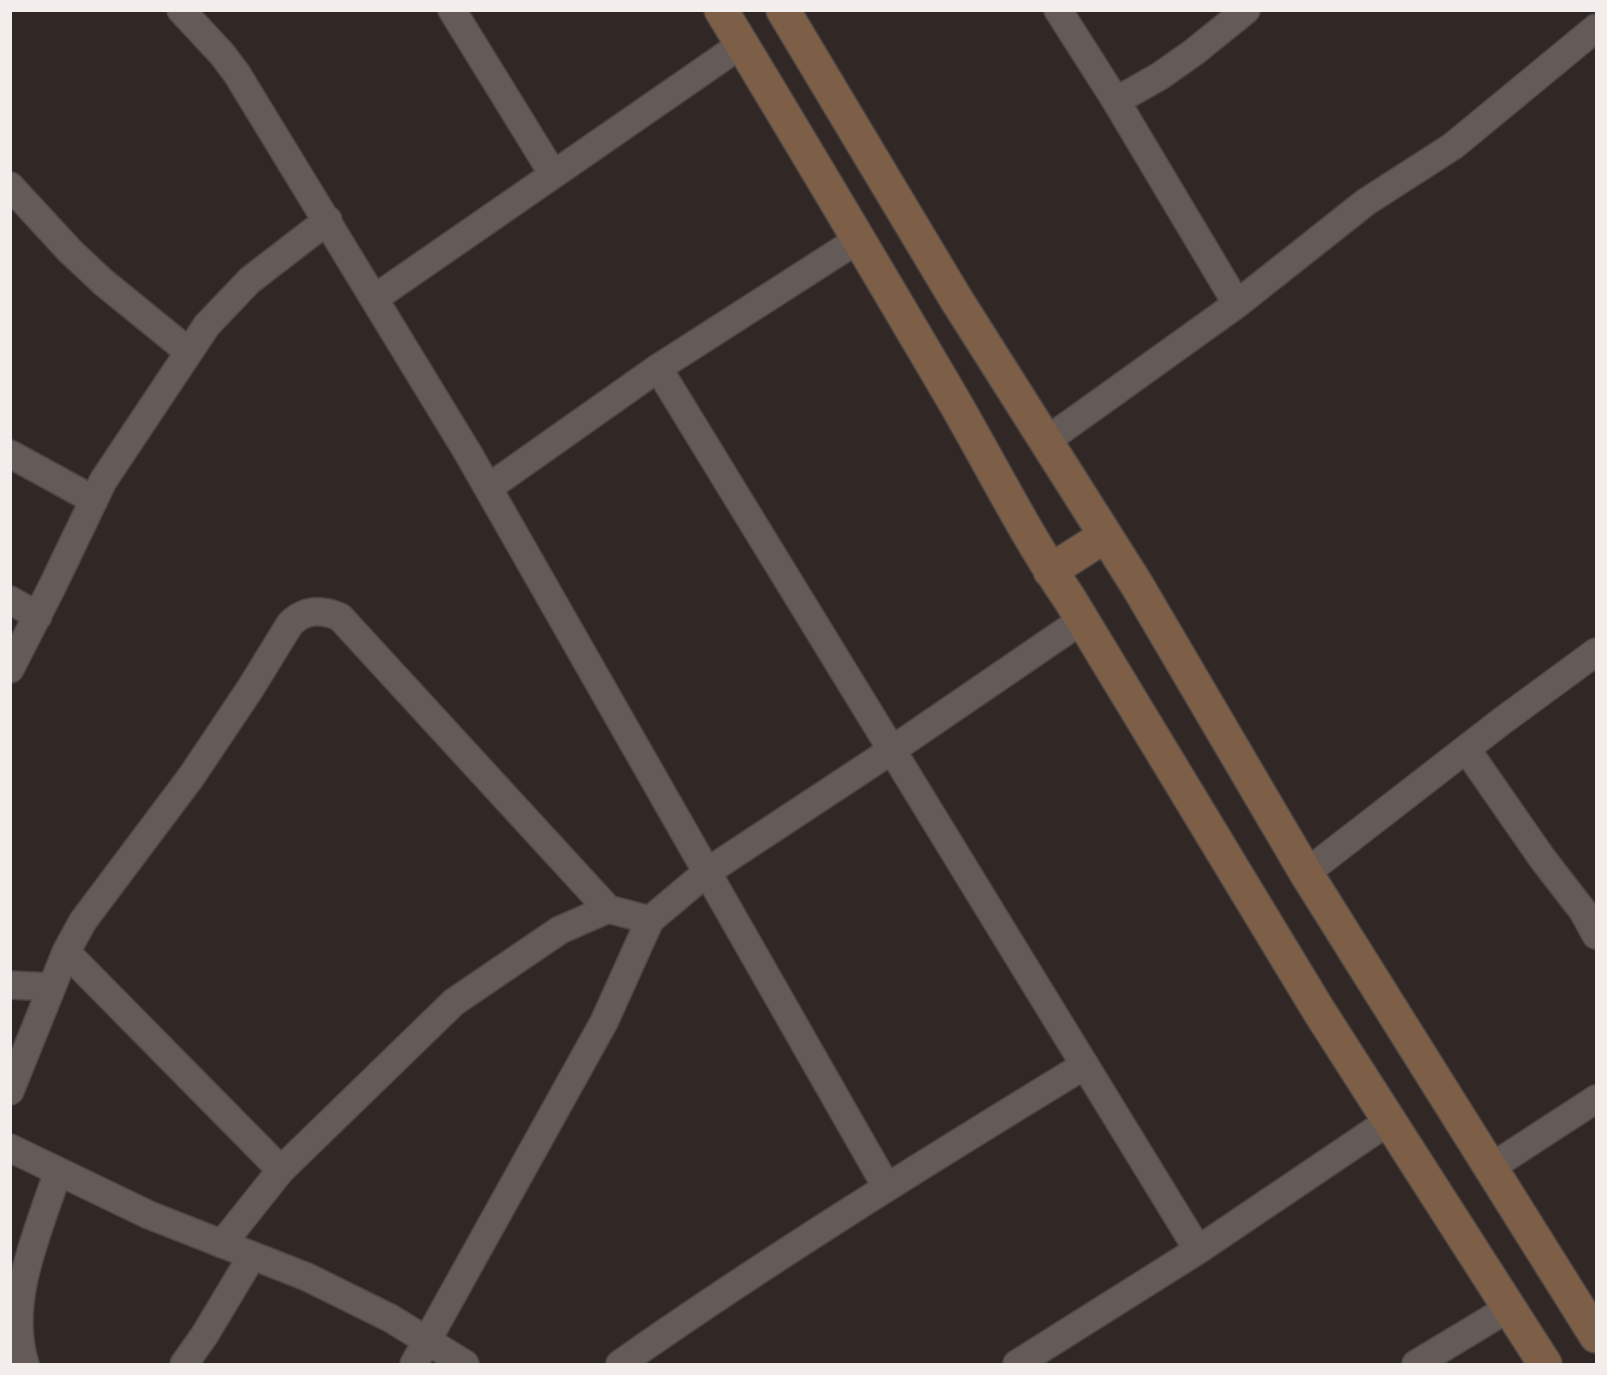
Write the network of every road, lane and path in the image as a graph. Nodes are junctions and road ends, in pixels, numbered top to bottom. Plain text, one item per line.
1 (181, 10) edge
2 (452, 10) edge
3 (721, 10) edge
4 (783, 10) edge
5 (1058, 10) edge
6 (1246, 10) edge
7 (1596, 28) edge
8 (741, 44) junction
9 (1116, 101) junction
10 (553, 174) junction
11 (10, 186) edge
12 (328, 220) junction
13 (859, 240) junction
14 (375, 298) junction
15 (1237, 304) junction
16 (189, 352) junction
17 (658, 368) junction
18 (1046, 441) junction
19 (10, 454) edge
20 (488, 488) junction
21 (94, 500) junction
22 (1105, 536) junction
23 (1050, 572) junction
24 (10, 600) edge
25 (38, 615) junction
26 (1082, 620) junction
27 (1596, 652) edge
28 (10, 669) edge
29 (892, 750) junction
30 (1467, 750) junction
31 (707, 872) junction
32 (1306, 873) junction
33 (1590, 906) edge
34 (608, 909) junction
35 (650, 920) junction
36 (1596, 935) edge
37 (66, 952) junction
38 (10, 986) edge
39 (52, 987) junction
40 (1085, 1065) junction
41 (10, 1091) edge
42 (1596, 1099) edge
43 (1389, 1121) junction
44 (10, 1148) edge
45 (1490, 1168) junction
46 (281, 1170) junction
47 (58, 1171) junction
48 (886, 1186) junction
49 (222, 1244) junction
50 (1198, 1250) junction
51 (252, 1256) junction
52 (1509, 1308) junction
53 (1596, 1336) edge
54 (427, 1340) junction
55 (25, 1365) edge
56 (184, 1365) edge
57 (414, 1365) edge
58 (465, 1365) edge
59 (620, 1365) edge
60 (1017, 1365) edge
61 (1416, 1365) edge
62 (1545, 1365) edge

1 - 12 street
2 - 10 street
3 - 8 street
4 - 18 street
5 - 9 street
6 - 9 street
7 - 15 street
8 - 10 street
8 - 13 street
9 - 15 street
10 - 14 street
11 - 16 street
12 - 14 street
12 - 16 street
13 - 17 street
13 - 23 street
14 - 20 street
15 - 18 street
16 - 21 street
17 - 20 street
17 - 29 street
18 - 22 street
19 - 21 street
20 - 31 street
21 - 25 street
22 - 23 street
22 - 32 street
23 - 26 street
24 - 25 street
25 - 28 street
26 - 29 street
26 - 43 street
27 - 30 street
29 - 31 street
29 - 40 street
30 - 32 street
30 - 33 street
31 - 35 street
31 - 48 street
32 - 45 street
33 - 36 street
34 - 35 street
34 - 37 street
34 - 46 street
35 - 54 street
37 - 39 street
37 - 46 street
38 - 39 street
39 - 41 street
40 - 48 street
40 - 50 street
42 - 45 street
43 - 50 street
43 - 52 street
44 - 47 street
45 - 53 street
46 - 49 street
47 - 49 street
47 - 55 street
48 - 59 street
49 - 51 street
50 - 60 street
51 - 54 street
51 - 56 street
52 - 61 street
52 - 62 street
54 - 57 street
54 - 58 street

